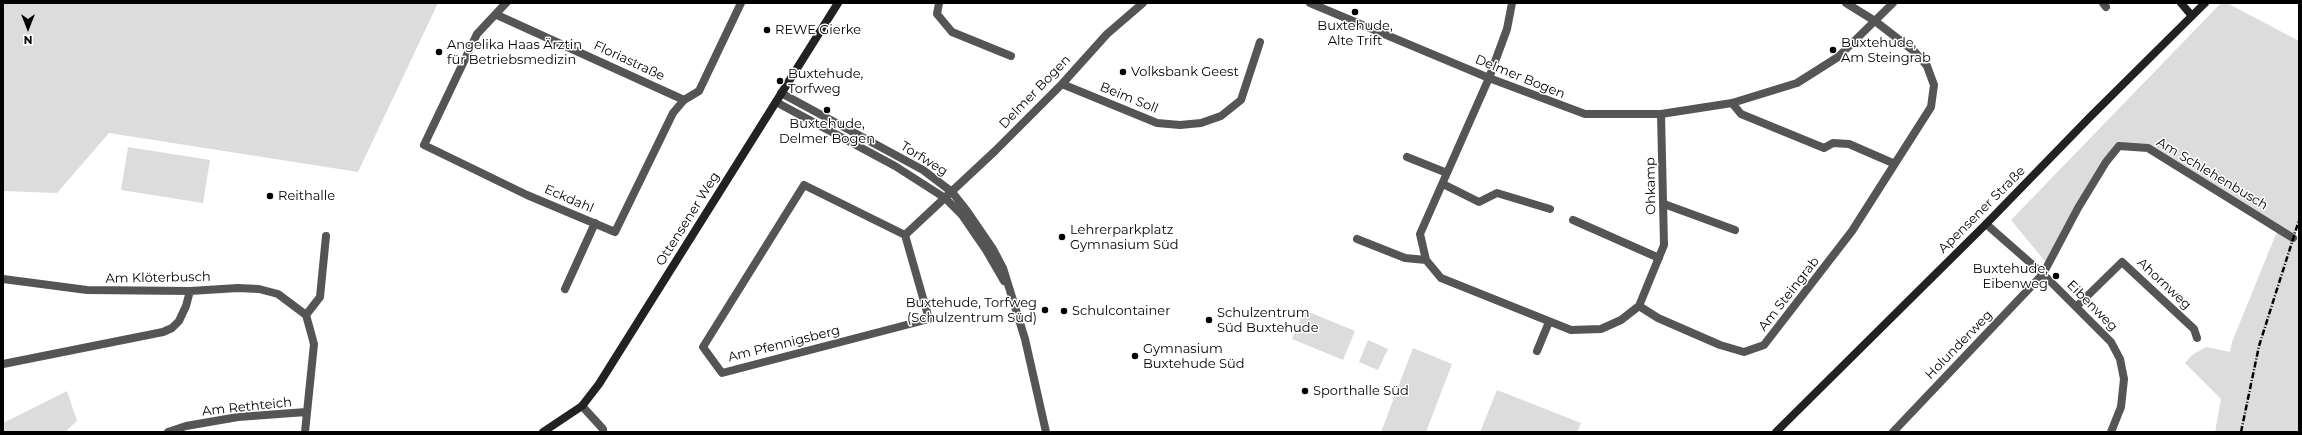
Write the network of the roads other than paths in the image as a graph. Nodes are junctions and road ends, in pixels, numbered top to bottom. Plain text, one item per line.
1 (506, 3) edge
2 (741, 3) edge
3 (838, 3) edge
4 (939, 3) edge
5 (1143, 3) edge
6 (1310, 3) edge
7 (1512, 3) edge
8 (1846, 3) edge
9 (1893, 3) edge
10 (2181, 3) edge
11 (2205, 3) edge
12 (497, 14) junction
13 (2192, 16) junction
14 (1874, 21) junction
15 (1260, 42) dead end
16 (1011, 56) dead end
17 (1489, 78) junction
18 (1062, 84) junction
19 (781, 93) junction
20 (684, 100) junction
21 (776, 102) junction
22 (1732, 103) junction
23 (1661, 114) junction
24 (1407, 157) dead end
25 (1895, 164) junction
26 (1447, 173) junction
27 (1443, 184) junction
28 (952, 192) junction
29 (945, 198) junction
30 (1664, 204) junction
31 (1550, 209) dead end
32 (1573, 220) dead end
33 (595, 223) junction
34 (1986, 224) junction
35 (1735, 230) dead end
36 (905, 235) junction
37 (326, 236) dead end
38 (2293, 238) dead end
39 (1357, 239) dead end
40 (1658, 258) junction
41 (1426, 260) junction
42 (2043, 274) junction
43 (3, 278) edge
44 (565, 289) dead end
45 (1009, 290) junction
46 (190, 291) junction
47 (1639, 306) junction
48 (2076, 307) junction
49 (306, 315) junction
50 (1549, 322) junction
51 (2197, 338) dead end
52 (1537, 351) dead end
53 (3, 364) edge
54 (582, 406) junction
55 (306, 412) junction
56 (168, 432) edge
57 (305, 432) edge
58 (543, 432) edge
59 (603, 432) edge
60 (1046, 432) edge
61 (1776, 432) edge
62 (1893, 432) edge
63 (2111, 432) edge

1 - 12 street, Eckdahl
2 - 20 street, Eckdahl
3 - 19 main road, Ottensener Weg
4 - 16 street
5 - 18 street, Delmer Bogen
6 - 17 street, Delmer Bogen
7 - 17 street
8 - 14 street, Am Steingrab
9 - 14 street, Delmer Bogen
10 - 13 main road
11 - 13 main road, Apensener Straße
12 - 20 street, Floriastraße
12 - 33 street, Eckdahl
13 - 34 main road, Apensener Straße
14 - 22 street, Delmer Bogen
14 - 25 street, Am Steingrab
15 - 18 street, Beim Soll
17 - 23 street, Delmer Bogen
17 - 26 street
18 - 28 street, Delmer Bogen
19 - 21 main road, Ottensener Weg
19 - 28 street, Torfweg
20 - 33 street, Eckdahl
21 - 29 street, Torfweg
21 - 54 main road, Ottensener Weg
22 - 23 street, Delmer Bogen
22 - 25 street
23 - 30 street, Ohkamp
24 - 26 street
25 - 47 street, Am Steingrab
26 - 27 street
27 - 31 street
27 - 41 street
28 - 29 street, Delmer Bogen
28 - 45 street, Torfweg
29 - 36 street
29 - 45 street, Torfweg
30 - 35 street
30 - 40 street, Ohkamp
32 - 40 street
33 - 44 street
34 - 42 street, Eibenweg
34 - 61 main road, Apensener Straße
36 - 36 street, Am Pfennigsberg
37 - 49 street
38 - 42 street, Am Schlehenbusch
39 - 41 street
40 - 47 street, Ohkamp
41 - 50 street
42 - 48 street, Eibenweg
42 - 62 street, Holunderweg
43 - 46 street, Am Klöterbusch
45 - 60 street, Torfweg
46 - 49 street, Am Klöterbusch
46 - 53 street
47 - 50 street
48 - 51 street, Ahornweg
48 - 63 street, Eibenweg
49 - 55 street
50 - 52 street
54 - 58 main road, Ottensener Weg
54 - 59 street
55 - 56 street, Am Rethteich
55 - 57 street

